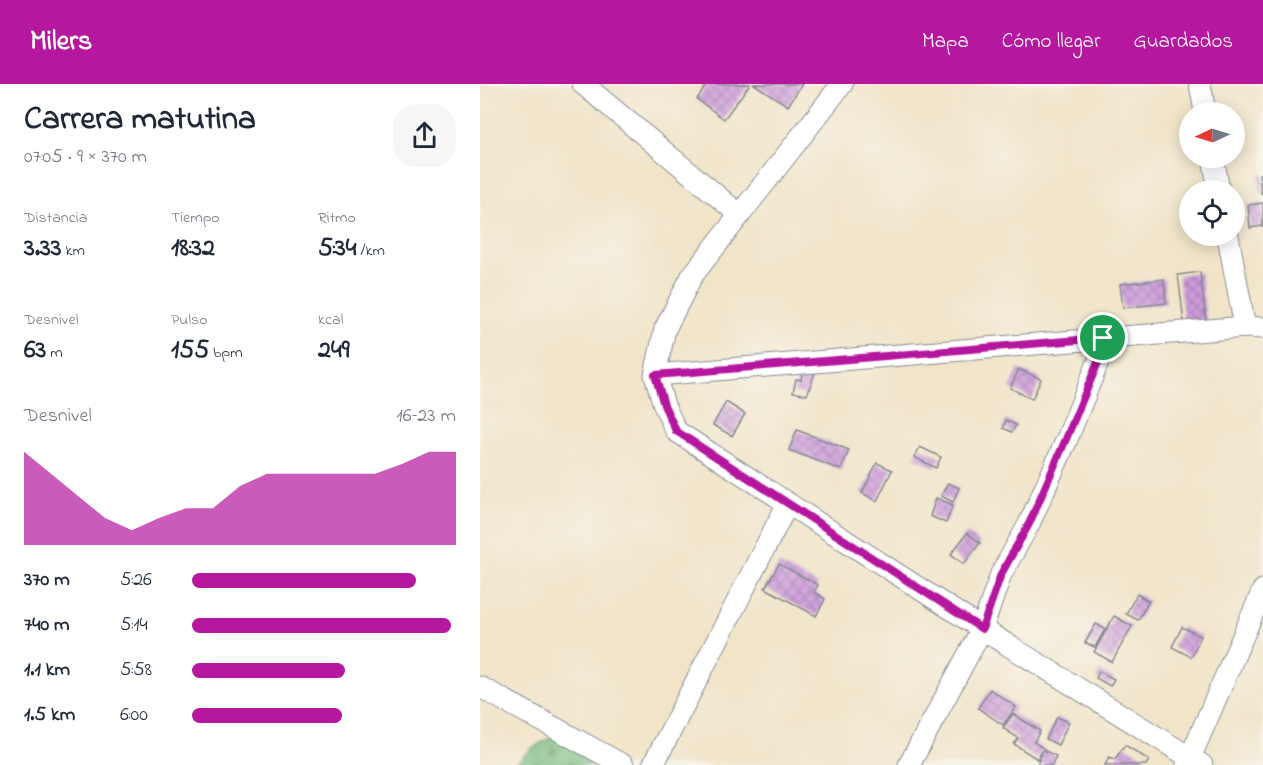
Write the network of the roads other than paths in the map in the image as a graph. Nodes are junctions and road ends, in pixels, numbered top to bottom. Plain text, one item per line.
1 (583, 84) edge
2 (842, 84) edge
3 (1200, 84) edge
4 (1203, 102) edge
5 (740, 215) junction
6 (1231, 246) edge
7 (1254, 328) edge
8 (1103, 338) junction
9 (655, 375) junction
10 (788, 503) junction
11 (1263, 590) edge
12 (982, 629) junction
13 (480, 687) edge
14 (1193, 763) edge
15 (624, 765) edge
16 (653, 765) edge
17 (909, 765) edge

1 - 5 street
2 - 5 street
3 - 4 street
5 - 9 street
6 - 7 street
7 - 8 street
8 - 9 street
8 - 12 street
9 - 10 street
10 - 12 street
10 - 16 street
11 - 14 street
12 - 14 street
12 - 17 street
13 - 15 street

